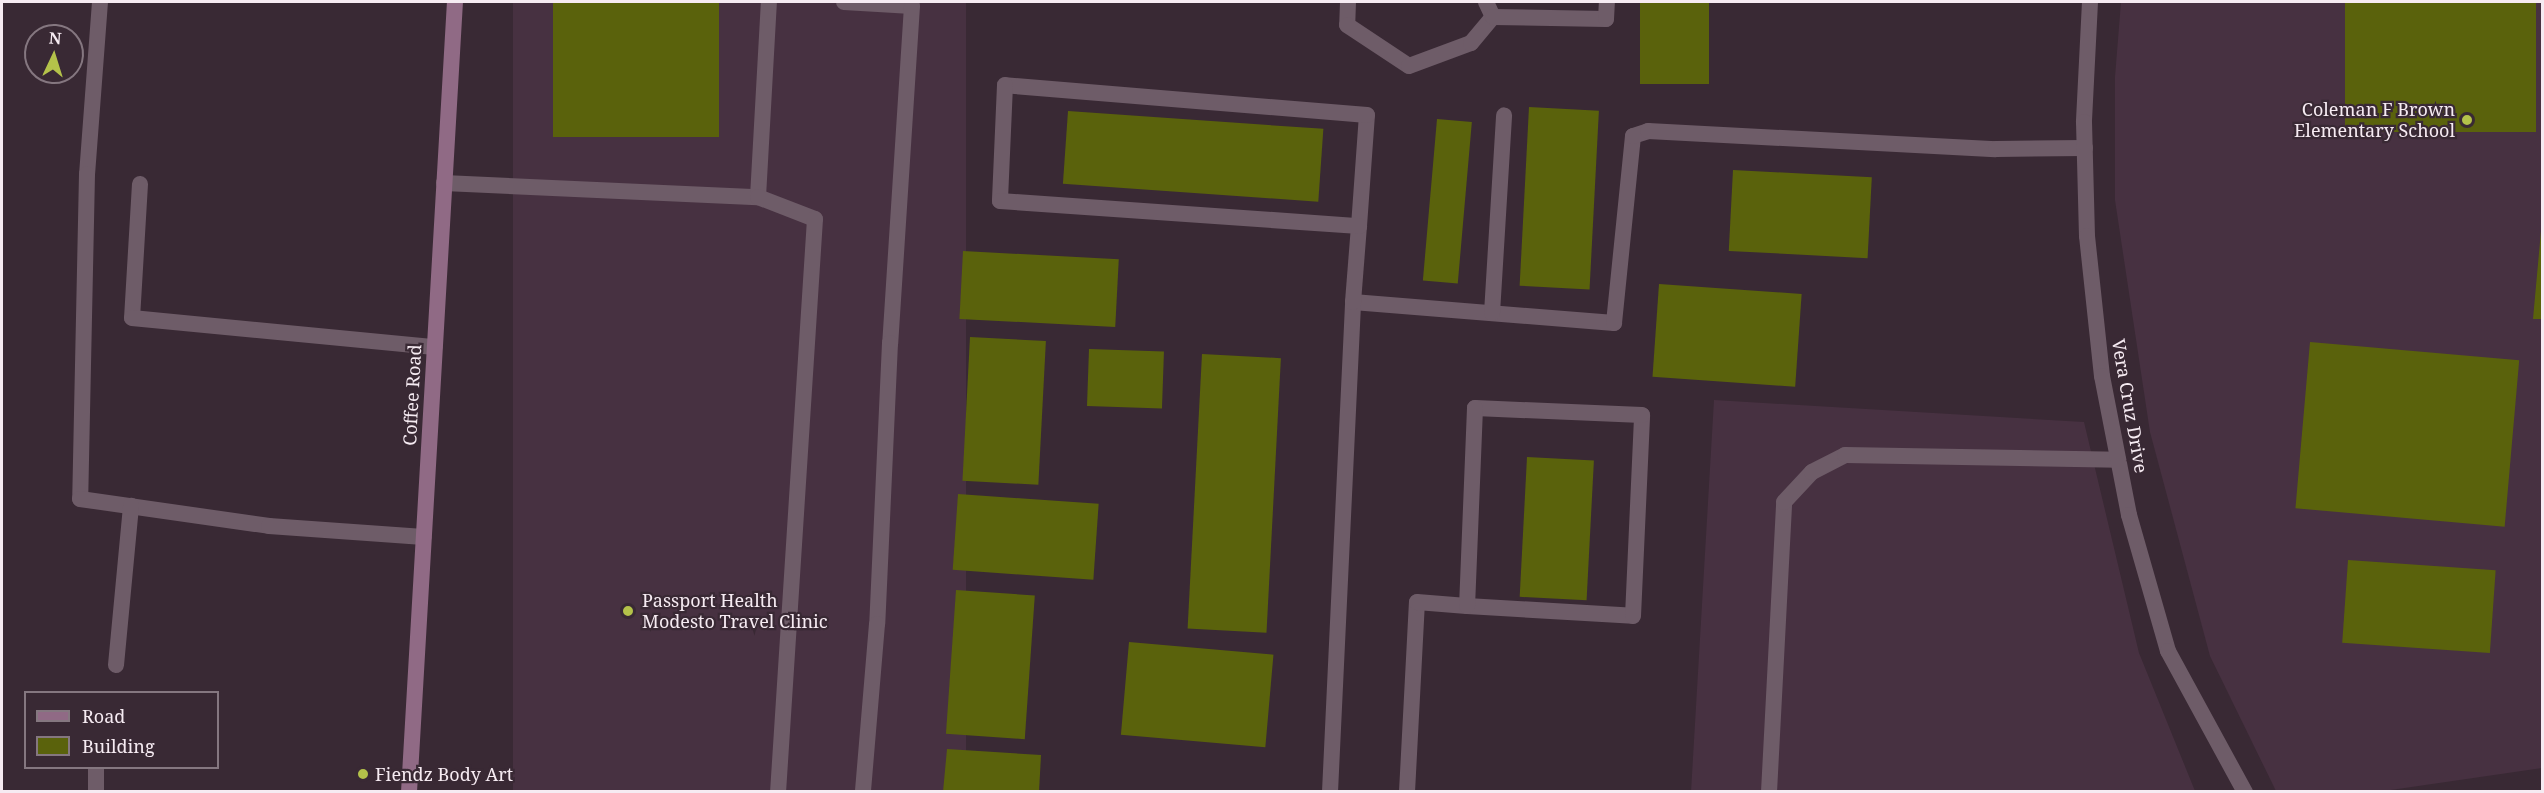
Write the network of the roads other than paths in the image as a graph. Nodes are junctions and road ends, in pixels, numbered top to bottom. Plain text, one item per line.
1 (100, 2) edge
2 (454, 2) edge
3 (769, 2) edge
4 (844, 2) edge
5 (1348, 2) edge
6 (1607, 2) edge
7 (2090, 2) edge
8 (1490, 9) edge
9 (1504, 115) dead end
10 (2085, 148) junction
11 (444, 183) junction
12 (140, 184) dead end
13 (758, 197) junction
14 (1359, 226) junction
15 (1353, 302) junction
16 (1492, 313) junction
17 (435, 347) junction
18 (2118, 460) junction
19 (131, 506) junction
20 (424, 537) junction
21 (1467, 606) junction
22 (116, 665) dead end
23 (96, 769) edge
24 (96, 792) edge
25 (409, 792) edge
26 (778, 792) edge
27 (863, 792) edge
28 (1330, 792) edge
29 (1407, 792) edge
30 (1769, 792) edge
31 (2245, 792) edge

1 - 19 street
2 - 11 main road, Coffee Road
3 - 13 street
4 - 27 street
5 - 8 street
6 - 8 street
7 - 10 street, Vera Cruz Drive
9 - 16 street
10 - 16 street
10 - 18 street, Vera Cruz Drive
11 - 13 street
11 - 17 main road, Coffee Road
12 - 17 street
13 - 26 street
14 - 14 street
14 - 15 street
15 - 16 street
15 - 28 street
17 - 20 main road, Coffee Road
18 - 30 street
18 - 31 street, Vera Cruz Drive
19 - 20 street
19 - 22 street
20 - 25 main road, Coffee Road
21 - 21 street
21 - 29 street
23 - 24 street

